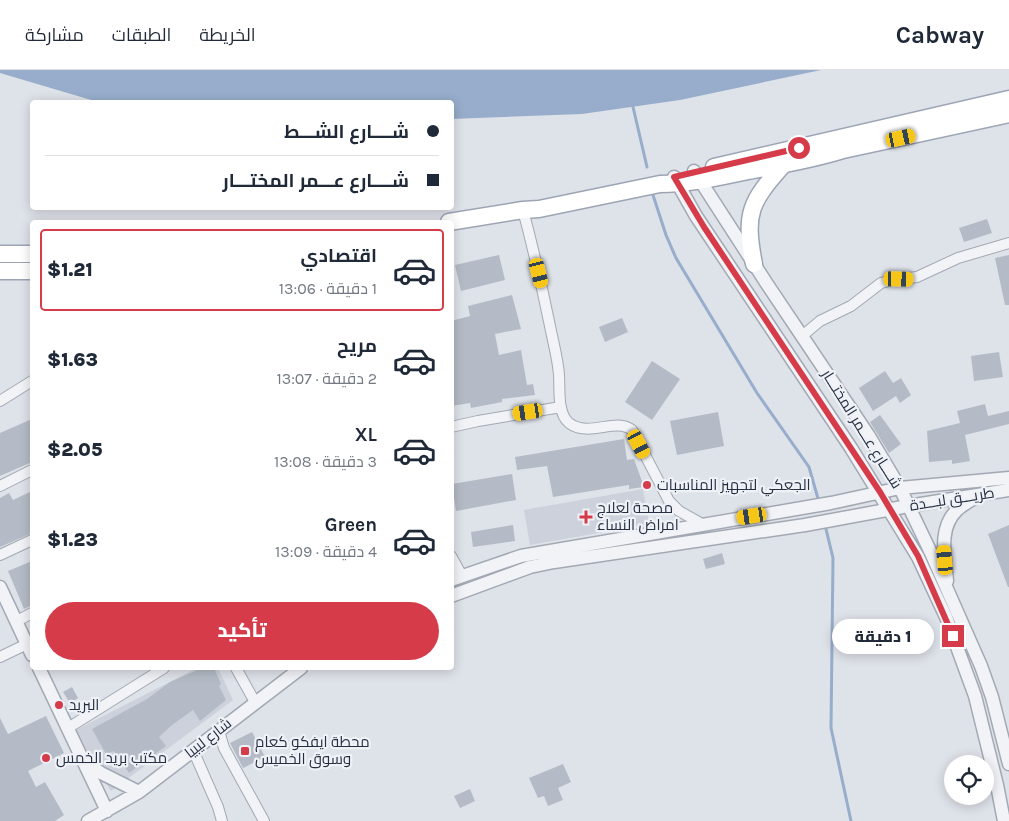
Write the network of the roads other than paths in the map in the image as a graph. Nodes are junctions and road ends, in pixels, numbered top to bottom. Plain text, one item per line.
1 (1009, 99) edge
2 (1009, 114) edge
3 (784, 164) junction
4 (697, 176) junction
5 (671, 181) junction
6 (529, 211) junction
7 (454, 221) edge
8 (454, 233) edge
9 (1009, 243) edge
10 (0, 254) edge
11 (30, 254) edge
12 (754, 264) junction
13 (0, 271) edge
14 (30, 271) edge
15 (802, 336) junction
16 (30, 383) edge
17 (0, 401) edge
18 (561, 407) junction
19 (454, 426) edge
20 (30, 471) edge
21 (1009, 478) edge
22 (0, 486) edge
23 (900, 488) junction
24 (1009, 490) edge
25 (880, 492) junction
26 (981, 494) junction
27 (908, 506) junction
28 (889, 509) junction
29 (702, 524) junction
30 (30, 541) edge
31 (0, 555) edge
32 (456, 578) edge
33 (0, 587) edge
34 (948, 591) junction
35 (454, 595) edge
36 (30, 614) edge
37 (17, 621) junction
38 (30, 649) edge
39 (0, 657) edge
40 (40, 670) edge
41 (161, 670) edge
42 (237, 670) edge
43 (298, 670) edge
44 (254, 702) junction
45 (68, 728) junction
46 (219, 730) junction
47 (193, 750) junction
48 (83, 761) junction
49 (1009, 764) edge
50 (139, 792) junction
51 (107, 810) junction
52 (88, 821) edge
53 (222, 821) edge
54 (264, 821) edge
55 (1004, 821) edge

1 - 4 main road
2 - 3 main road
3 - 4 main road
3 - 12 main road
4 - 5 main road
4 - 12 street, شــــارع عـــمر المختـــار
5 - 6 main road
5 - 25 street, شــــارع عـــمر المختـــار
6 - 7 main road
6 - 8 main road
6 - 18 street
9 - 15 street
10 - 11 main road
12 - 15 street, شــــارع عـــمر المختـــار
13 - 14 main road
15 - 23 street, شــــارع عـــمر المختـــار
16 - 17 street
18 - 19 street
18 - 29 street
20 - 22 street
21 - 23 street, طريـــق لبـــدة
23 - 25 street, طريـــق لبـــدة
23 - 27 street, شــــارع عـــمر المختـــار
24 - 26 street, طريـــق لبـــدة
25 - 28 street, شــــارع عـــمر المختـــار
25 - 29 street, طريـــق لبـــدة
26 - 27 street, طريـــق لبـــدة
26 - 34 street
27 - 28 street, طريـــق لبـــدة
27 - 34 street, شــــارع عـــمر المختـــار
28 - 35 street, طريـــق لبـــدة
28 - 55 street, شــــارع عـــمر المختـــار
29 - 32 street, طريـــق لبـــدة
30 - 31 street
33 - 37 street
34 - 49 street, شــــارع عـــمر المختـــار
36 - 37 street
37 - 38 street
38 - 39 street
40 - 45 street
41 - 45 street
42 - 44 street
43 - 44 street, شارع ليبيا
44 - 46 street, شارع ليبيا
45 - 48 street
46 - 47 street, شارع ليبيا
46 - 54 street
47 - 50 street, شارع ليبيا
47 - 53 street
48 - 50 street
48 - 51 street
50 - 51 street, شارع ليبيا
51 - 52 street, شارع ليبيا

